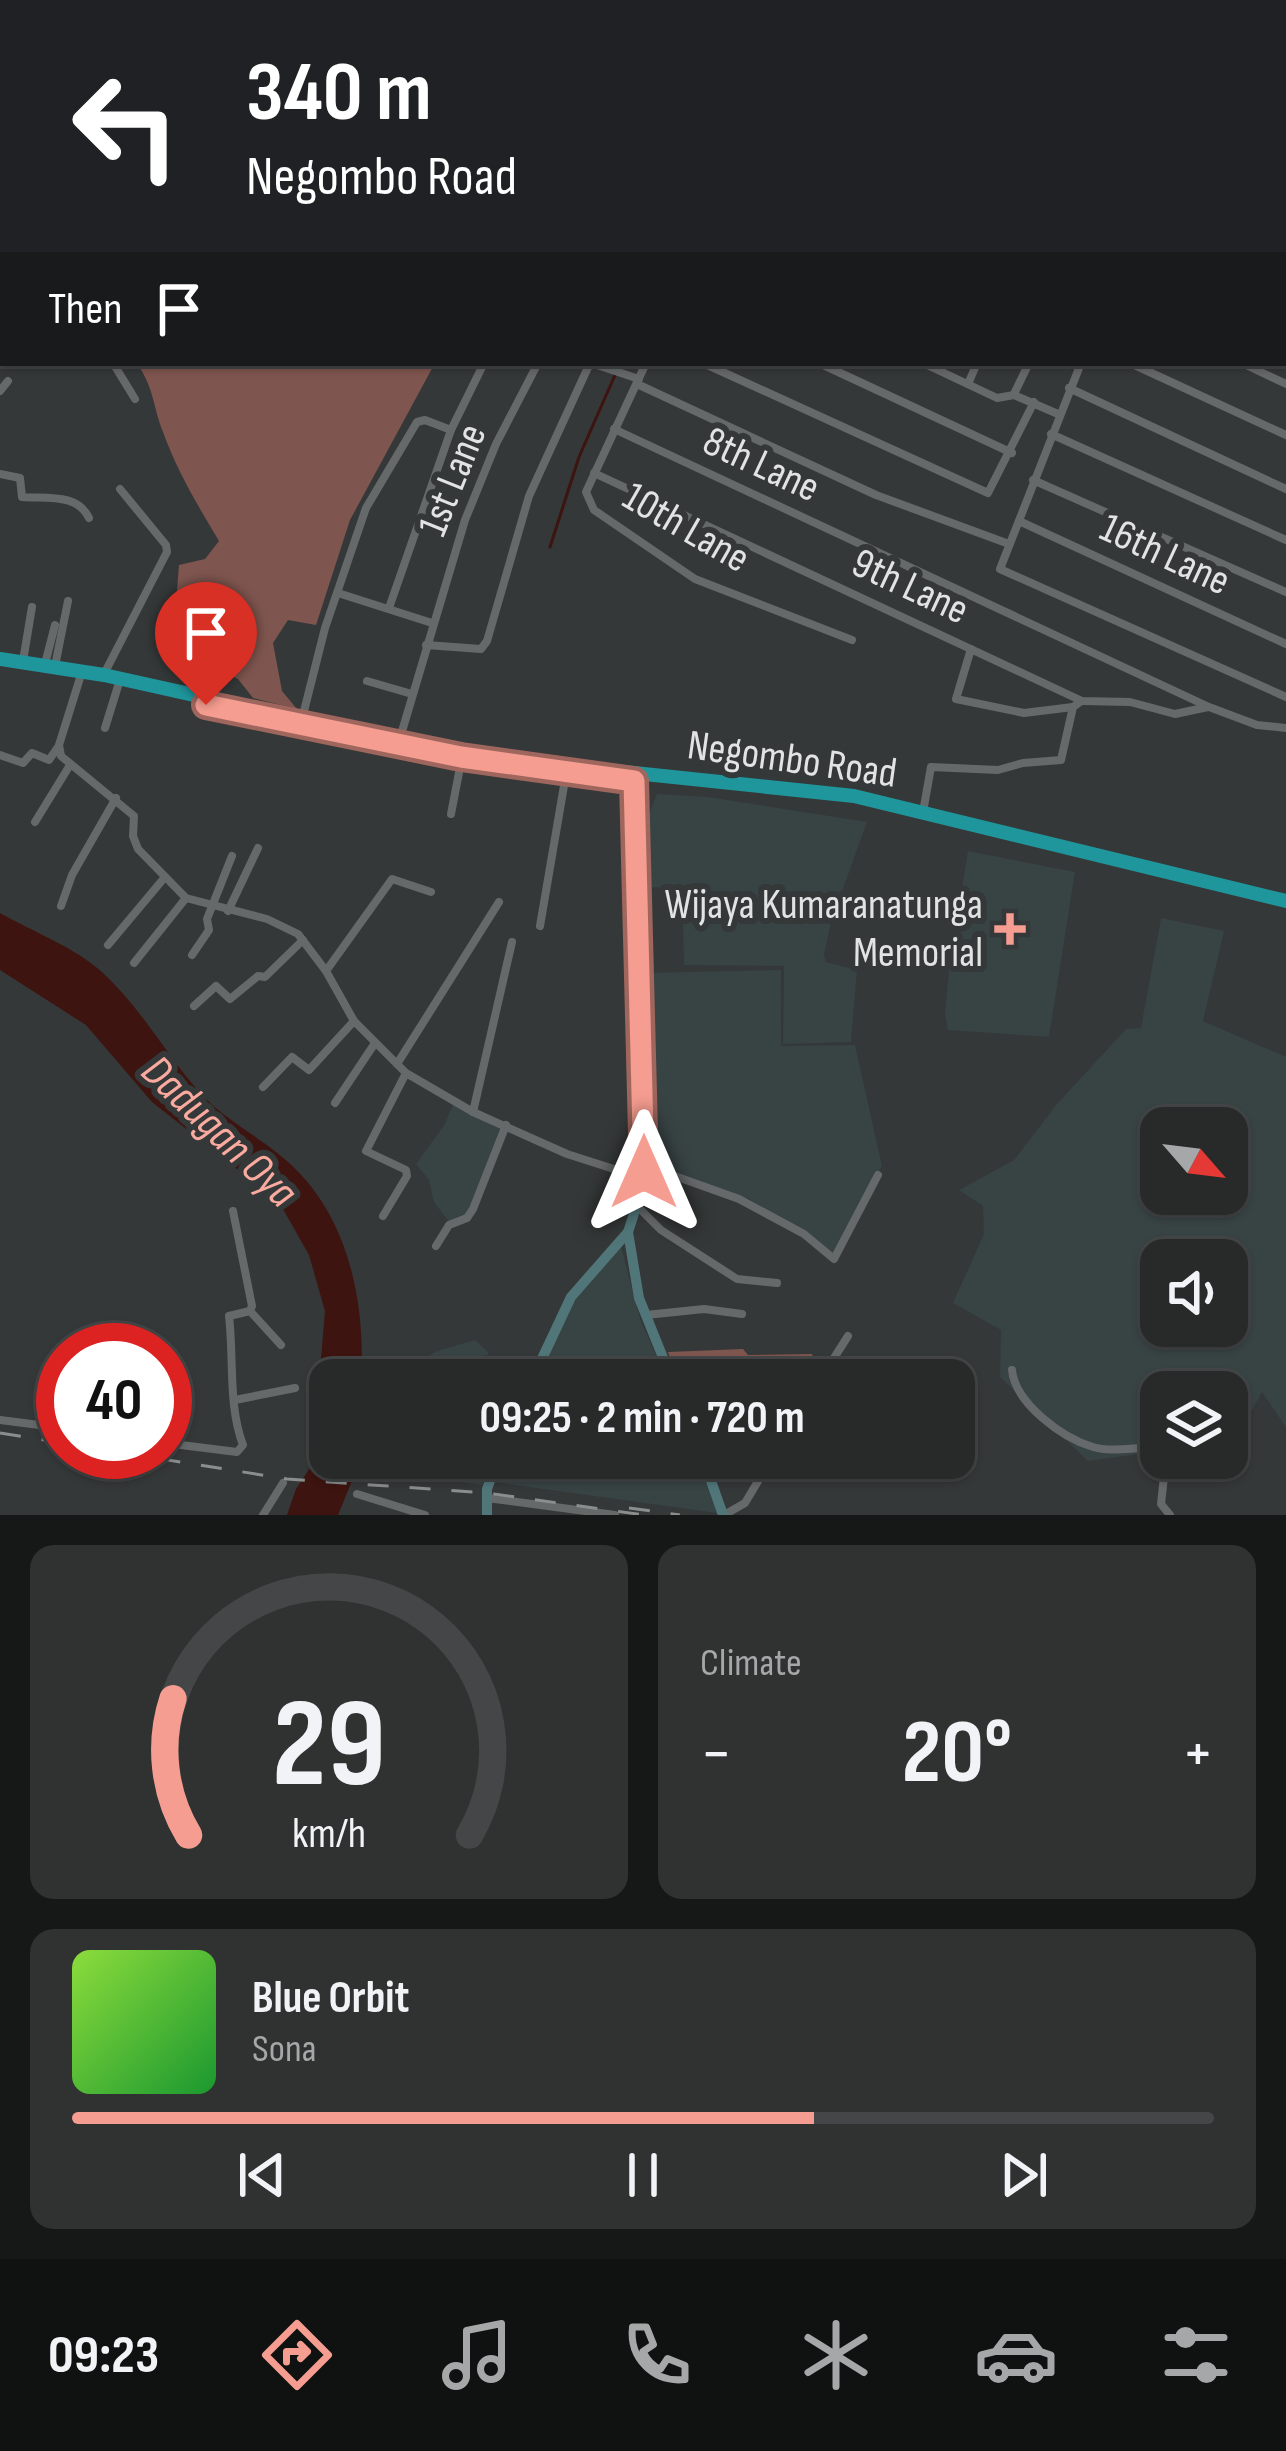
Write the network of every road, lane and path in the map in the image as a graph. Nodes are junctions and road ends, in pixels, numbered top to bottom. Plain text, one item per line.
1 (115, 366) edge
2 (483, 366) edge
3 (536, 366) edge
4 (589, 366) edge
5 (602, 366) edge
6 (645, 366) edge
7 (710, 366) edge
8 (825, 366) edge
9 (930, 366) edge
10 (975, 366) edge
11 (1028, 366) edge
12 (1080, 366) edge
13 (1136, 366) edge
14 (1249, 366) edge
15 (8, 381) dead end
16 (638, 381) junction
17 (1286, 383) edge
18 (968, 384) junction
19 (1069, 388) junction
20 (0, 391) edge
21 (1014, 395) junction
22 (135, 399) dead end
23 (1034, 402) junction
24 (1058, 414) junction
25 (614, 429) junction
26 (451, 430) junction
27 (1051, 434) junction
28 (1286, 435) edge
29 (1012, 453) junction
30 (594, 472) junction
31 (0, 474) edge
32 (1033, 480) junction
33 (121, 489) dead end
34 (1286, 489) edge
35 (89, 518) dead end
36 (1018, 521) junction
37 (1286, 540) edge
38 (1009, 544) junction
39 (1286, 592) edge
40 (338, 593) junction
41 (68, 601) dead end
42 (32, 607) dead end
43 (389, 608) junction
44 (432, 623) junction
45 (55, 625) dead end
46 (852, 640) dead end
47 (1286, 644) edge
48 (426, 645) junction
49 (970, 649) junction
50 (22, 662) junction
51 (0, 663) edge
52 (50, 666) junction
53 (104, 675) junction
54 (80, 678) junction
55 (368, 681) dead end
56 (118, 686) junction
57 (412, 694) junction
58 (1286, 697) edge
59 (1077, 704) junction
60 (1209, 706) junction
61 (302, 719) junction
62 (105, 728) dead end
63 (1286, 728) edge
64 (400, 738) junction
65 (58, 745) junction
66 (0, 755) edge
67 (461, 757) junction
68 (70, 765) junction
69 (566, 774) junction
70 (634, 777) junction
71 (116, 798) junction
72 (923, 812) junction
73 (451, 814) dead end
74 (35, 823) dead end
75 (258, 848) dead end
76 (232, 856) dead end
77 (165, 877) junction
78 (431, 892) dead end
79 (186, 898) junction
80 (499, 902) dead end
81 (1286, 905) edge
82 (61, 906) dead end
83 (212, 906) junction
84 (228, 910) junction
85 (540, 926) dead end
86 (303, 940) junction
87 (512, 942) dead end
88 (108, 945) dead end
89 (192, 955) dead end
90 (134, 963) dead end
91 (326, 971) junction
92 (194, 1006) dead end
93 (354, 1021) junction
94 (375, 1042) junction
95 (397, 1064) junction
96 (406, 1073) junction
97 (263, 1087) dead end
98 (335, 1103) dead end
99 (473, 1112) junction
100 (506, 1125) junction
101 (644, 1165) junction
102 (878, 1175) dead end
103 (644, 1179) junction
104 (638, 1207) junction
105 (233, 1211) dead end
106 (382, 1216) dead end
107 (628, 1232) junction
108 (436, 1246) dead end
109 (777, 1283) dead end
110 (250, 1311) junction
111 (742, 1314) dead end
112 (646, 1315) junction
113 (848, 1336) dead end
114 (281, 1345) dead end
115 (542, 1359) edge
116 (664, 1359) edge
117 (833, 1359) edge
118 (1012, 1370) dead end
119 (295, 1388) dead end
120 (236, 1400) junction
121 (0, 1420) edge
122 (36, 1425) edge
123 (192, 1447) edge
124 (1140, 1448) edge
125 (492, 1479) edge
126 (710, 1479) edge
127 (759, 1479) edge
128 (1164, 1479) edge
129 (283, 1483) dead end
130 (357, 1493) dead end
131 (487, 1498) junction
132 (263, 1515) edge
133 (425, 1515) edge
134 (488, 1515) edge
135 (615, 1515) edge
136 (723, 1515) edge
137 (1170, 1515) edge

1 - 22 street
2 - 26 street
3 - 44 street, 1st Lane
4 - 48 street
5 - 16 street
6 - 16 street
7 - 29 street
8 - 29 street
9 - 18 street
10 - 18 street
11 - 21 street
12 - 19 street
13 - 28 street
14 - 17 street
15 - 20 street
16 - 25 street
16 - 38 street
18 - 21 street
19 - 24 street
19 - 34 street
21 - 23 street
23 - 24 street
23 - 29 street
24 - 27 street
25 - 30 street
25 - 60 street, 8th Lane
26 - 40 street
26 - 43 street
27 - 32 street
27 - 37 street
30 - 46 street, 10th Lane
30 - 49 street, 9th Lane
31 - 35 street
32 - 36 street
32 - 39 street
33 - 53 street
36 - 38 street
36 - 47 street, 16th Lane
38 - 58 street
40 - 43 street
40 - 61 street
41 - 52 street
42 - 50 street
43 - 44 street
44 - 48 street, 1st Lane
45 - 52 street
48 - 57 street, 1st Lane
49 - 59 street, 9th Lane
49 - 59 street
50 - 51 highway, Negombo Road
50 - 52 highway, Negombo Road
51 - 54 highway, Negombo Road
52 - 53 highway, Negombo Road
53 - 61 highway, Negombo Road
54 - 56 highway, Negombo Road
54 - 65 street
55 - 57 street
56 - 62 street
56 - 67 highway, Negombo Road
57 - 64 street, 1st Lane
59 - 60 street, 9th Lane
59 - 72 street
60 - 63 street, 8th Lane
61 - 64 highway, Negombo Road
64 - 70 highway, Negombo Road
65 - 66 street
65 - 68 street
67 - 69 highway, Negombo Road
67 - 73 street
68 - 71 street
68 - 74 street
69 - 70 highway, Negombo Road
69 - 85 street
70 - 72 highway, Negombo Road
70 - 81 highway, Negombo Road
70 - 101 street
71 - 77 street
71 - 82 street
72 - 81 highway, Negombo Road
75 - 84 street
76 - 83 street
77 - 79 street
77 - 88 street
78 - 91 street
79 - 83 street
79 - 90 street
80 - 95 street
83 - 84 street
83 - 89 street
84 - 86 street
86 - 91 street
86 - 92 street
87 - 99 street
91 - 93 street
93 - 94 street
93 - 97 street
94 - 95 street
94 - 98 street
95 - 96 street
96 - 99 street
96 - 106 street
99 - 100 street
100 - 103 street
100 - 108 street
101 - 102 street
101 - 103 street
103 - 104 street
104 - 107 street
104 - 109 street
105 - 110 street
107 - 112 street
107 - 115 street
110 - 114 street
110 - 120 street
111 - 112 street
112 - 116 street
113 - 117 street
118 - 124 street
119 - 120 street
120 - 123 street
121 - 122 street
125 - 131 street
126 - 136 street
127 - 136 street
128 - 137 street
129 - 132 street
130 - 133 street
131 - 134 street
131 - 135 street

